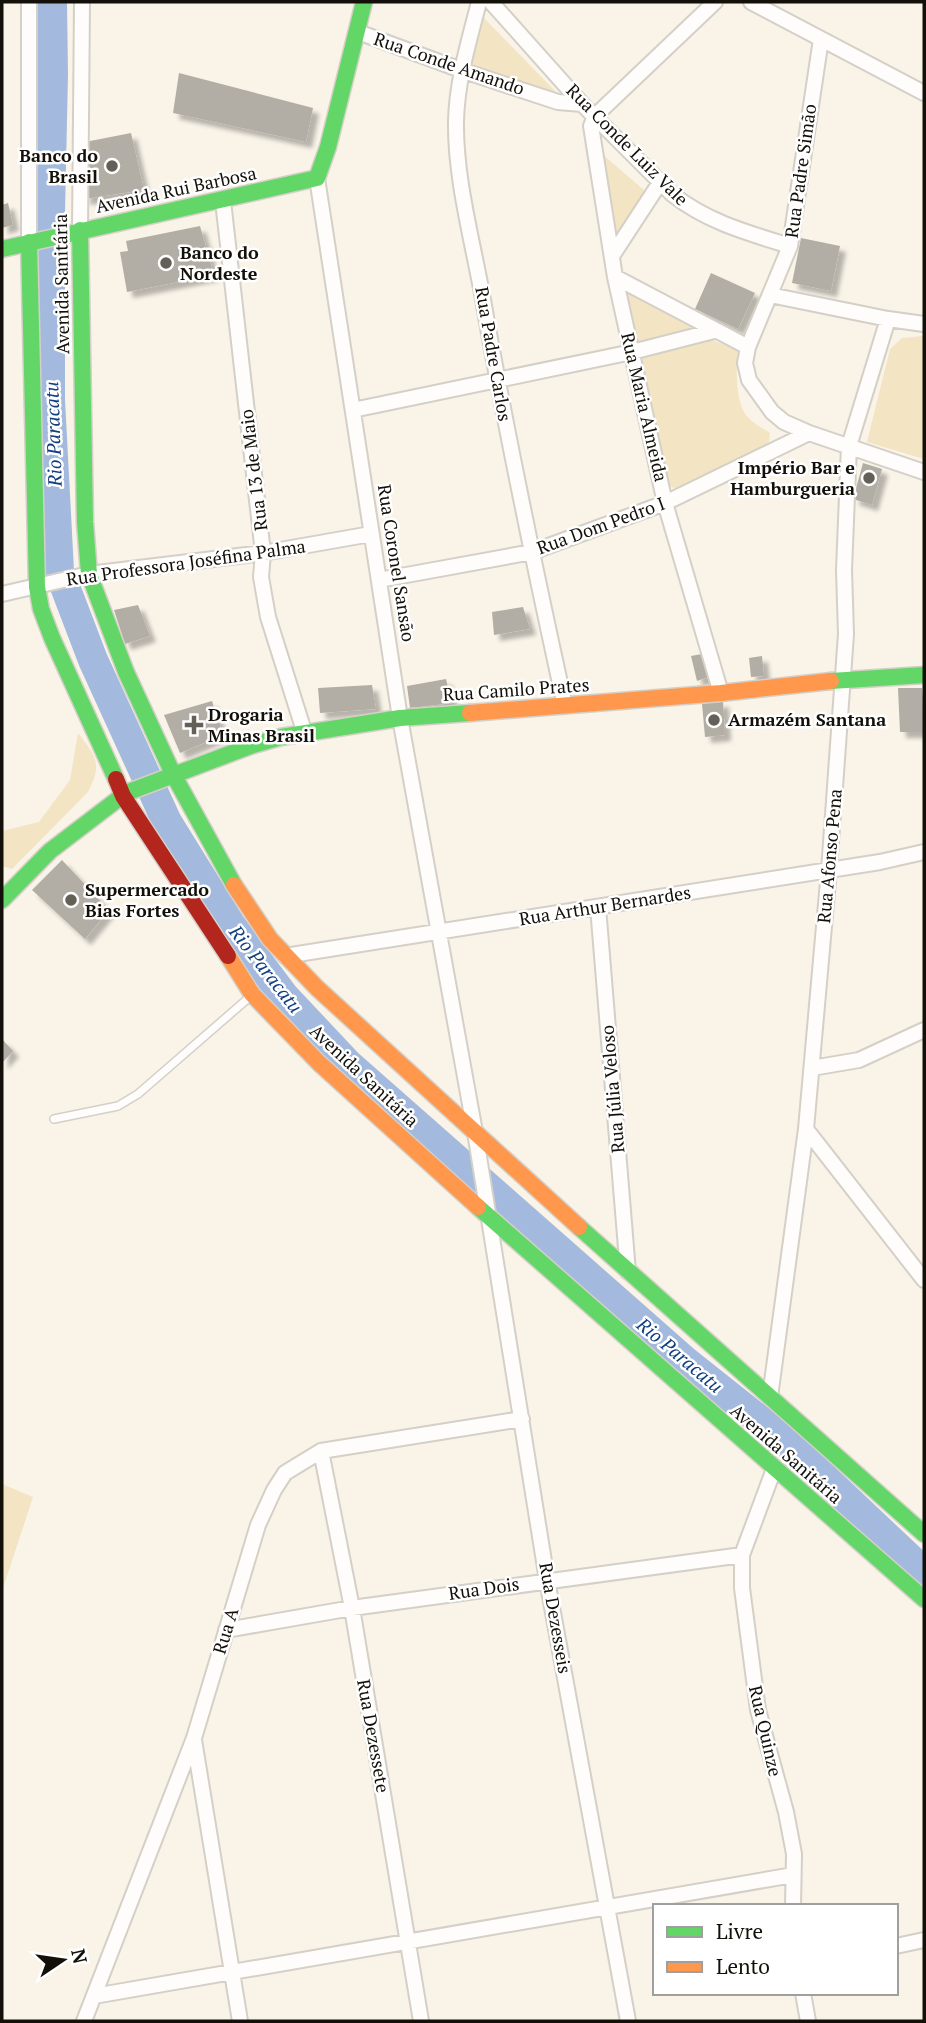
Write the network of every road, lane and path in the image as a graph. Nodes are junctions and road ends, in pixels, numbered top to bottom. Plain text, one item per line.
1 (29, 2) edge
2 (82, 2) edge
3 (364, 2) edge
4 (479, 2) edge
5 (491, 2) edge
6 (715, 2) edge
7 (751, 2) edge
8 (358, 32) junction
9 (821, 38) junction
10 (461, 70) junction
11 (924, 93) edge
12 (582, 104) junction
13 (595, 116) junction
14 (317, 178) junction
15 (661, 181) junction
16 (223, 201) junction
17 (80, 230) junction
18 (35, 241) junction
19 (790, 247) junction
20 (2, 249) edge
21 (612, 256) junction
22 (615, 277) junction
23 (770, 295) junction
24 (888, 319) junction
25 (924, 324) edge
26 (714, 331) junction
27 (748, 346) junction
28 (632, 352) junction
29 (496, 380) junction
30 (353, 410) junction
31 (810, 433) junction
32 (849, 446) junction
33 (924, 472) edge
34 (665, 503) junction
35 (372, 534) junction
36 (532, 552) junction
37 (264, 554) junction
38 (84, 575) junction
39 (379, 580) junction
40 (41, 586) junction
41 (2, 594) edge
42 (924, 676) edge
43 (844, 680) junction
44 (721, 693) junction
45 (565, 706) junction
46 (400, 718) junction
47 (305, 733) junction
48 (169, 777) junction
49 (124, 794) junction
50 (924, 852) edge
51 (829, 870) junction
52 (3, 895) edge
53 (598, 907) junction
54 (440, 933) junction
55 (285, 956) junction
56 (252, 994) junction
57 (924, 1030) edge
58 (812, 1069) junction
59 (54, 1119) dead end
60 (806, 1129) junction
61 (475, 1132) junction
62 (488, 1214) junction
63 (628, 1272) junction
64 (924, 1280) edge
65 (770, 1397) junction
66 (522, 1419) junction
67 (321, 1451) junction
68 (774, 1469) junction
69 (924, 1534) edge
70 (742, 1555) junction
71 (547, 1580) junction
72 (924, 1599) edge
73 (352, 1608) junction
74 (226, 1630) junction
75 (194, 1738) junction
76 (793, 1875) junction
77 (793, 1904) edge
78 (608, 1907) junction
79 (924, 1940) edge
80 (407, 1942) junction
81 (898, 1946) edge
82 (232, 1972) junction
83 (803, 1995) edge
84 (94, 1996) junction
85 (84, 2021) edge
86 (240, 2021) edge
87 (421, 2021) edge
88 (628, 2021) edge
89 (808, 2021) edge

1 - 18 street, Avenida Sanitária
2 - 17 street, Avenida Sanitária
3 - 8 street, Rua Coronel Sansão
4 - 10 street, Rua Padre Carlos
5 - 12 street, Rua Conde Luiz Vale
6 - 13 street
7 - 9 street
8 - 10 street, Rua Conde Amando
8 - 14 street, Rua Coronel Sansão
9 - 11 street
9 - 19 street, Rua Padre Simão
10 - 12 street, Rua Conde Amando
10 - 29 street, Rua Padre Carlos
12 - 13 street, Rua Conde Luiz Vale
13 - 15 street, Rua Conde Luiz Vale
13 - 21 street, Rua Maria Almeida
14 - 16 street, Avenida Rui Barbosa
14 - 30 street, Rua Coronel Sansão
15 - 19 street, Rua Conde Luiz Vale
15 - 21 street
16 - 17 street, Avenida Rui Barbosa
16 - 37 street, Rua 13 de Maio
17 - 18 street, Avenida Rui Barbosa
17 - 38 street, Avenida Sanitária
18 - 20 street, Avenida Rui Barbosa
18 - 40 street, Avenida Sanitária
19 - 23 street, Rua Padre Simão
21 - 22 street, Rua Maria Almeida
22 - 26 street
22 - 28 street, Rua Maria Almeida
23 - 24 street
23 - 27 street, Rua Padre Simão
24 - 25 street
24 - 32 street, Rua Afonso Pena
26 - 27 street
26 - 28 street
27 - 31 street, Rua Padre Simão
28 - 29 street
28 - 34 street, Rua Maria Almeida
29 - 30 street
29 - 36 street, Rua Padre Carlos
30 - 35 street, Rua Coronel Sansão
31 - 32 street, Rua Padre Simão
31 - 34 street, Rua Dom Pedro I
32 - 33 street, Rua Padre Simão
32 - 43 street, Rua Afonso Pena
34 - 36 street, Rua Dom Pedro I
34 - 44 street, Rua Maria Almeida
35 - 37 street, Rua Professora Joséfina Palma
35 - 39 street, Rua Coronel Sansão
36 - 39 street, Rua Dom Pedro I
36 - 45 street, Rua Padre Carlos
37 - 38 street, Rua Professora Joséfina Palma
37 - 47 street, Rua 13 de Maio
38 - 40 street, Rua Professora Joséfina Palma
38 - 48 street, Avenida Sanitária
39 - 46 street, Rua Coronel Sansão
40 - 41 street, Rua Professora Joséfina Palma
40 - 49 street, Avenida Sanitária
42 - 43 street, Rua Camilo Prates
43 - 44 street, Rua Camilo Prates
43 - 51 street, Rua Afonso Pena
44 - 45 street, Rua Camilo Prates
45 - 46 street, Rua Camilo Prates
46 - 47 street, Rua Camilo Prates
46 - 54 street, Rua Coronel Sansão
47 - 48 street, Rua Camilo Prates
48 - 49 street, Rua Camilo Prates
48 - 55 street, Avenida Sanitária
49 - 52 street, Rua Camilo Prates
49 - 56 street, Avenida Sanitária
50 - 51 street, Rua Arthur Bernardes
51 - 53 street, Rua Arthur Bernardes
51 - 58 street, Rua Afonso Pena
53 - 54 street, Rua Arthur Bernardes
53 - 63 street, Rua Júlia Veloso
54 - 55 street, Rua Arthur Bernardes
54 - 61 street, Rua Coronel Sansão
55 - 61 street, Avenida Sanitária
56 - 59 lane
56 - 62 street, Avenida Sanitária
57 - 58 street
58 - 60 street, Rua Afonso Pena
60 - 64 street
60 - 65 street, Rua Afonso Pena
61 - 62 street, Rua Coronel Sansão
61 - 63 street, Avenida Sanitária
62 - 66 street, Rua Dezesseis
62 - 68 street, Avenida Sanitária
63 - 65 street, Avenida Sanitária
65 - 69 street, Avenida Sanitária
66 - 67 street, Rua A
66 - 71 street, Rua Dezesseis
67 - 73 street, Rua Dezessete
67 - 74 street, Rua A
68 - 70 street
68 - 72 street, Avenida Sanitária
70 - 71 street, Rua Dois
70 - 76 street, Rua Quinze
71 - 73 street, Rua Dois
71 - 78 street, Rua Dezesseis
73 - 74 street, Rua Dois
73 - 80 street, Rua Dezessete
74 - 75 street, Rua A
75 - 82 street
75 - 84 street, Rua A
76 - 77 street, Rua Quinze
76 - 78 street
78 - 80 street
78 - 88 street, Rua Dezesseis
79 - 81 street
80 - 82 street
80 - 87 street, Rua Dezessete
82 - 84 street
82 - 86 street
83 - 89 street
84 - 85 street, Rua A

